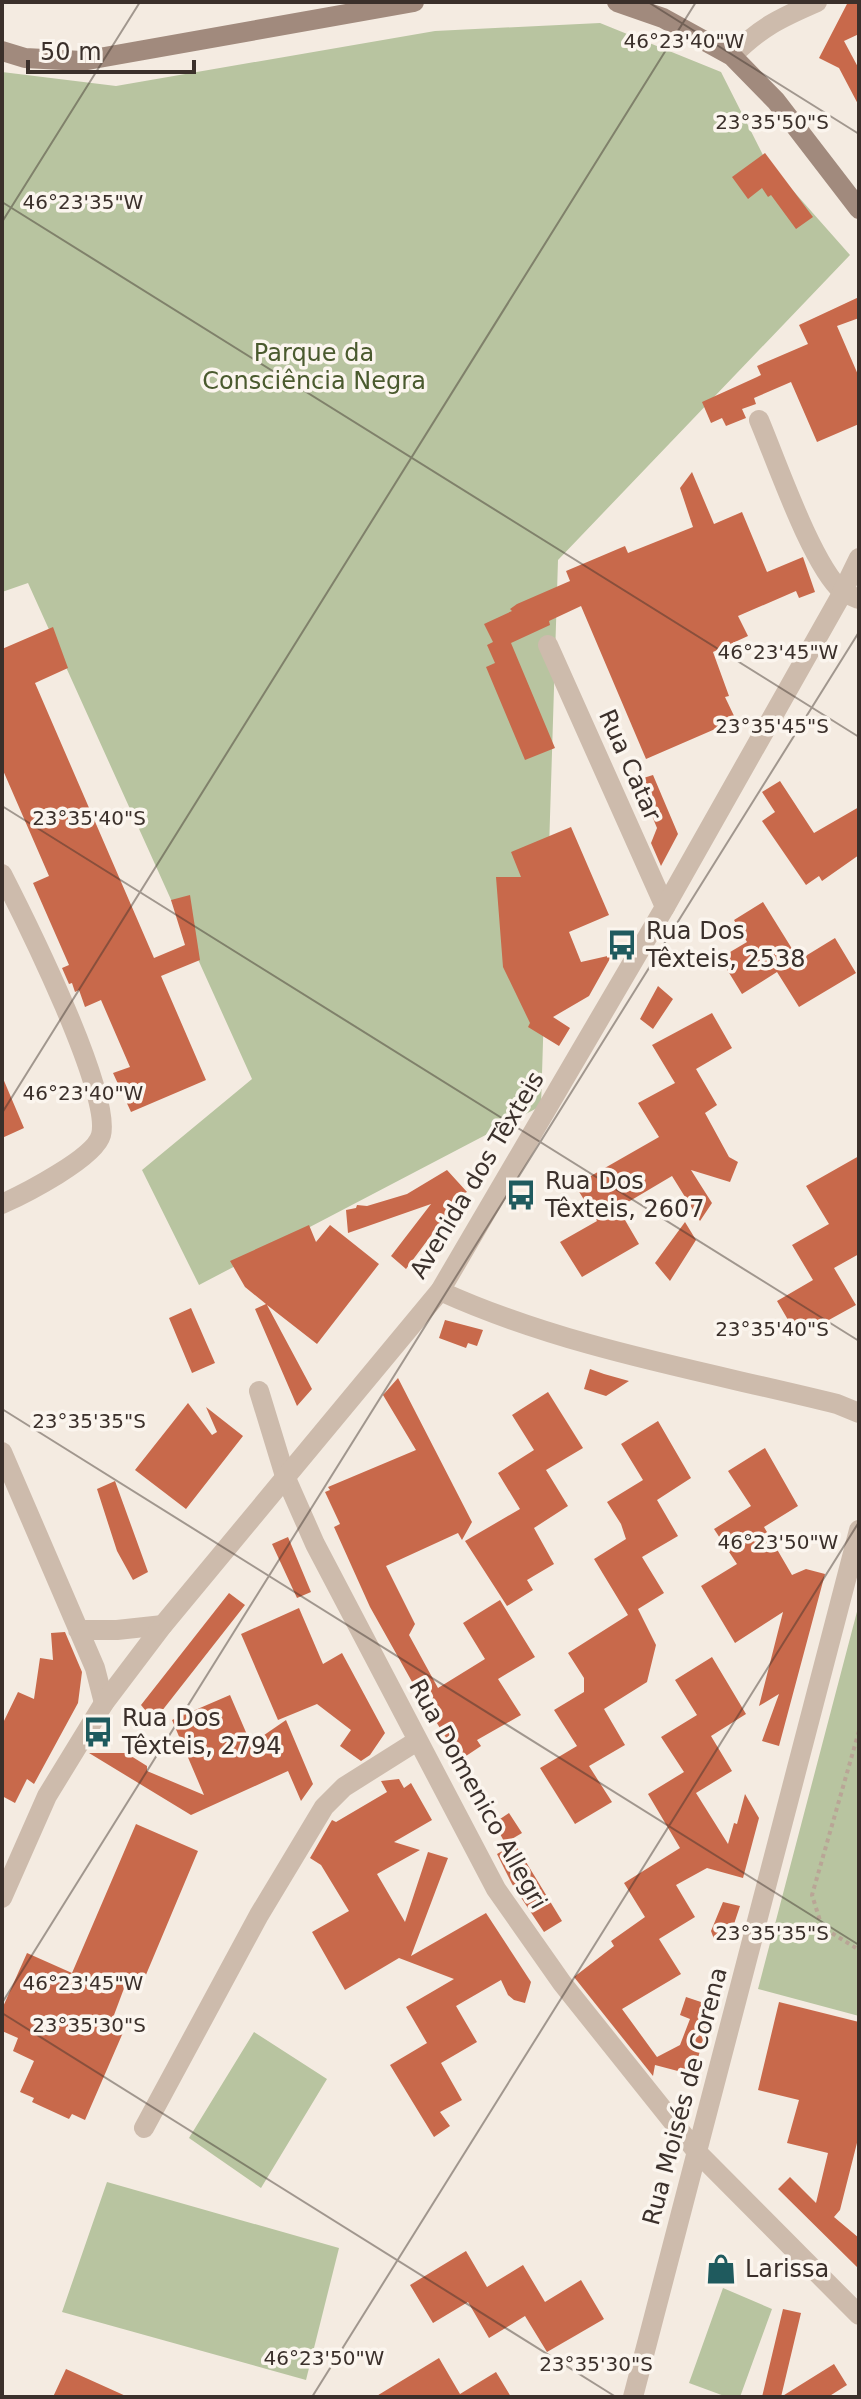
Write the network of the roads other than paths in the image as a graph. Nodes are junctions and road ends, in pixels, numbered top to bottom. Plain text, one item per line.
1 (414, 2) edge
2 (617, 2) edge
3 (817, 2) edge
4 (2, 51) edge
5 (732, 56) junction
6 (859, 209) edge
7 (759, 420) dead end
8 (859, 558) edge
9 (851, 595) edge
10 (548, 645) dead end
11 (2, 874) edge
12 (665, 907) junction
13 (2, 1204) edge
14 (440, 1291) junction
15 (259, 1391) dead end
16 (859, 1413) edge
17 (2, 1452) edge
18 (285, 1476) junction
19 (859, 1530) edge
20 (163, 1625) junction
21 (78, 1630) junction
22 (104, 1703) junction
23 (417, 1741) junction
24 (2, 1898) edge
25 (144, 2128) dead end
26 (697, 2152) junction
27 (859, 2315) edge
28 (633, 2397) edge

1 - 4 main road
2 - 5 main road
3 - 5 street
5 - 6 main road
7 - 9 street
8 - 9 street, Avenida dos Têxteis
9 - 12 street, Avenida dos Têxteis
10 - 12 street, Rua Catar
11 - 13 street
12 - 14 street, Avenida dos Têxteis
14 - 16 street
14 - 18 street, Avenida dos Têxteis
15 - 18 street, Rua Domenico Allegri
17 - 21 street
18 - 20 street, Avenida dos Têxteis
18 - 23 street, Rua Domenico Allegri
19 - 26 street, Rua Moisés de Corena
20 - 21 street
20 - 22 street, Avenida dos Têxteis
21 - 22 street
22 - 24 street, Avenida dos Têxteis
23 - 25 street
23 - 26 street, Rua Domenico Allegri
26 - 27 street, Rua Domenico Allegri
26 - 28 street, Rua Moisés de Corena

